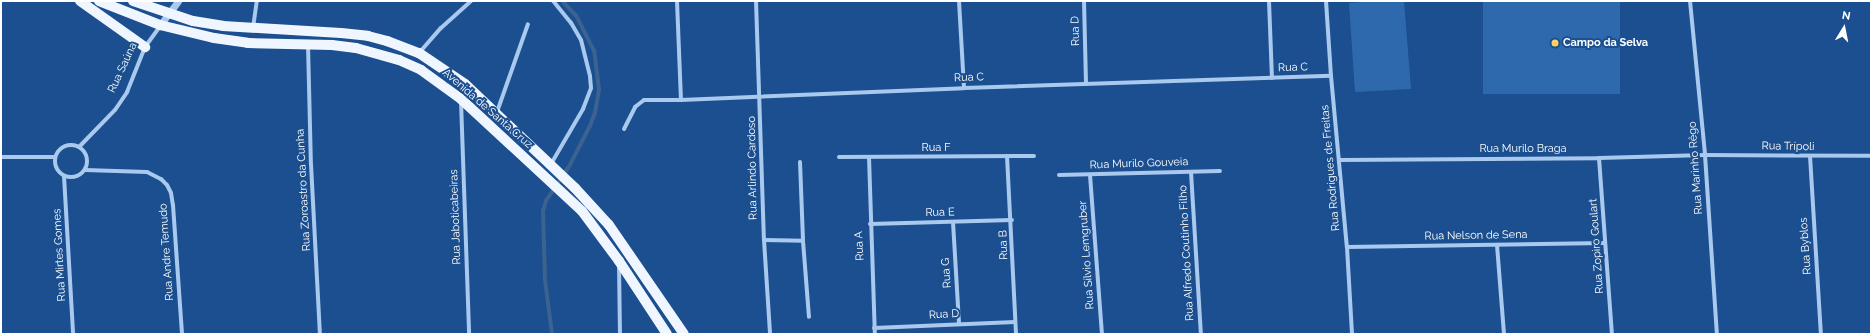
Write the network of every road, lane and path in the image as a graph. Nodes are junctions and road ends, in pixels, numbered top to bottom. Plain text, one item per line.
1 (80, 1) edge
2 (99, 1) edge
3 (133, 1) edge
4 (178, 1) edge
5 (257, 1) edge
6 (472, 1) edge
7 (553, 1) edge
8 (677, 1) edge
9 (756, 1) edge
10 (959, 1) edge
11 (1084, 1) edge
12 (1269, 1) edge
13 (1326, 1) edge
14 (1690, 1) edge
15 (169, 14) junction
16 (528, 24) dead end
17 (160, 25) junction
18 (252, 29) junction
19 (308, 44) junction
20 (145, 46) junction
21 (418, 53) junction
22 (1331, 76) junction
23 (1272, 78) junction
24 (1086, 84) junction
25 (964, 88) junction
26 (760, 97) junction
27 (461, 99) junction
28 (680, 100) junction
29 (497, 113) junction
30 (624, 128) dead end
31 (79, 147) junction
32 (1705, 155) junction
33 (1007, 156) junction
34 (1034, 156) dead end
35 (1810, 156) junction
36 (1871, 156) edge
37 (1, 157) edge
38 (55, 157) junction
39 (839, 157) dead end
40 (869, 157) junction
41 (1599, 158) junction
42 (1340, 160) junction
43 (800, 162) dead end
44 (554, 167) junction
45 (85, 170) junction
46 (1220, 170) dead end
47 (1191, 172) junction
48 (1059, 175) dead end
49 (1090, 175) junction
50 (64, 176) junction
51 (1012, 220) junction
52 (953, 222) junction
53 (870, 224) junction
54 (764, 240) junction
55 (804, 241) junction
56 (1605, 243) junction
57 (1497, 245) junction
58 (1347, 247) junction
59 (619, 261) junction
60 (810, 317) dead end
61 (1015, 322) junction
62 (959, 323) junction
63 (874, 328) junction
64 (73, 334) edge
65 (182, 334) edge
66 (320, 334) edge
67 (469, 334) edge
68 (620, 334) edge
69 (668, 334) edge
70 (684, 334) edge
71 (770, 334) edge
72 (875, 334) edge
73 (1016, 334) edge
74 (1102, 334) edge
75 (1201, 334) edge
76 (1352, 334) edge
77 (1504, 334) edge
78 (1612, 334) edge
79 (1717, 334) edge
80 (1821, 334) edge

1 - 20 main road
2 - 17 main road, Avenida de Santa Cruz
3 - 15 main road, Avenida de Santa Cruz
4 - 15 street
5 - 18 street
6 - 21 street
7 - 44 street
8 - 28 street
9 - 26 street, Rua Arlindo Cardoso
10 - 25 street
11 - 24 street, Rua D
12 - 23 street
13 - 22 street, Rua Rodrigues de Freitas
14 - 32 street, Rua Marinho Rêgo
15 - 17 street, Rua Saúna
15 - 18 main road, Avenida de Santa Cruz
16 - 29 street
17 - 19 main road, Avenida de Santa Cruz
17 - 20 street, Rua Saúna
18 - 21 main road, Avenida de Santa Cruz
19 - 27 main road, Avenida de Santa Cruz
19 - 66 street, Rua Zoroastro da Cunha
20 - 31 street, Rua Saúna
21 - 29 main road, Avenida de Santa Cruz
22 - 23 street, Rua C
22 - 42 street, Rua Rodrigues de Freitas
23 - 24 street, Rua C
24 - 25 street, Rua C
25 - 26 street, Rua C
26 - 28 street, Rua C
26 - 54 street, Rua Arlindo Cardoso
27 - 59 main road, Avenida de Santa Cruz
27 - 67 street, Rua Jaboticabeiras
28 - 30 street, Rua C
29 - 44 main road, Avenida de Santa Cruz
31 - 38 street
31 - 45 street
32 - 35 street, Rua Trípoli
32 - 41 street, Rua Murilo Braga
32 - 79 street, Rua Marinho Rêgo
33 - 34 street, Rua F
33 - 40 street, Rua F
33 - 51 street, Rua B
35 - 36 street, Rua Trípoli
35 - 80 street, Rua Byblos
37 - 38 street
38 - 50 street
39 - 40 street, Rua F
40 - 53 street, Rua A
41 - 42 street, Rua Murilo Braga
41 - 56 street, Rua Zopiro Goulart
42 - 58 street, Rua Rodrigues de Freitas
43 - 55 street
44 - 70 main road, Avenida de Santa Cruz
45 - 50 street
45 - 65 street, Rua Andre Temudo
46 - 47 street, Rua Murilo Gouveia
47 - 49 street, Rua Murilo Gouveia
47 - 75 street, Rua Alfredo Coutinho Filho
48 - 49 street, Rua Murilo Gouveia
49 - 74 street, Rua Sílvio Lemgruber
50 - 64 street, Rua Mirtes Gomes
51 - 52 street, Rua E
51 - 61 street, Rua B
52 - 53 street, Rua E
52 - 62 street, Rua G
53 - 63 street, Rua A
54 - 55 street
54 - 71 street, Rua Arlindo Cardoso
55 - 60 street
56 - 57 street, Rua Nelson de Sena
56 - 78 street, Rua Zopiro Goulart
57 - 58 street, Rua Nelson de Sena
57 - 77 street
58 - 76 street, Rua Rodrigues de Freitas
59 - 68 street
59 - 69 main road, Avenida de Santa Cruz
61 - 62 street, Rua D
61 - 73 street, Rua B
62 - 63 street, Rua D
63 - 72 street, Rua A

